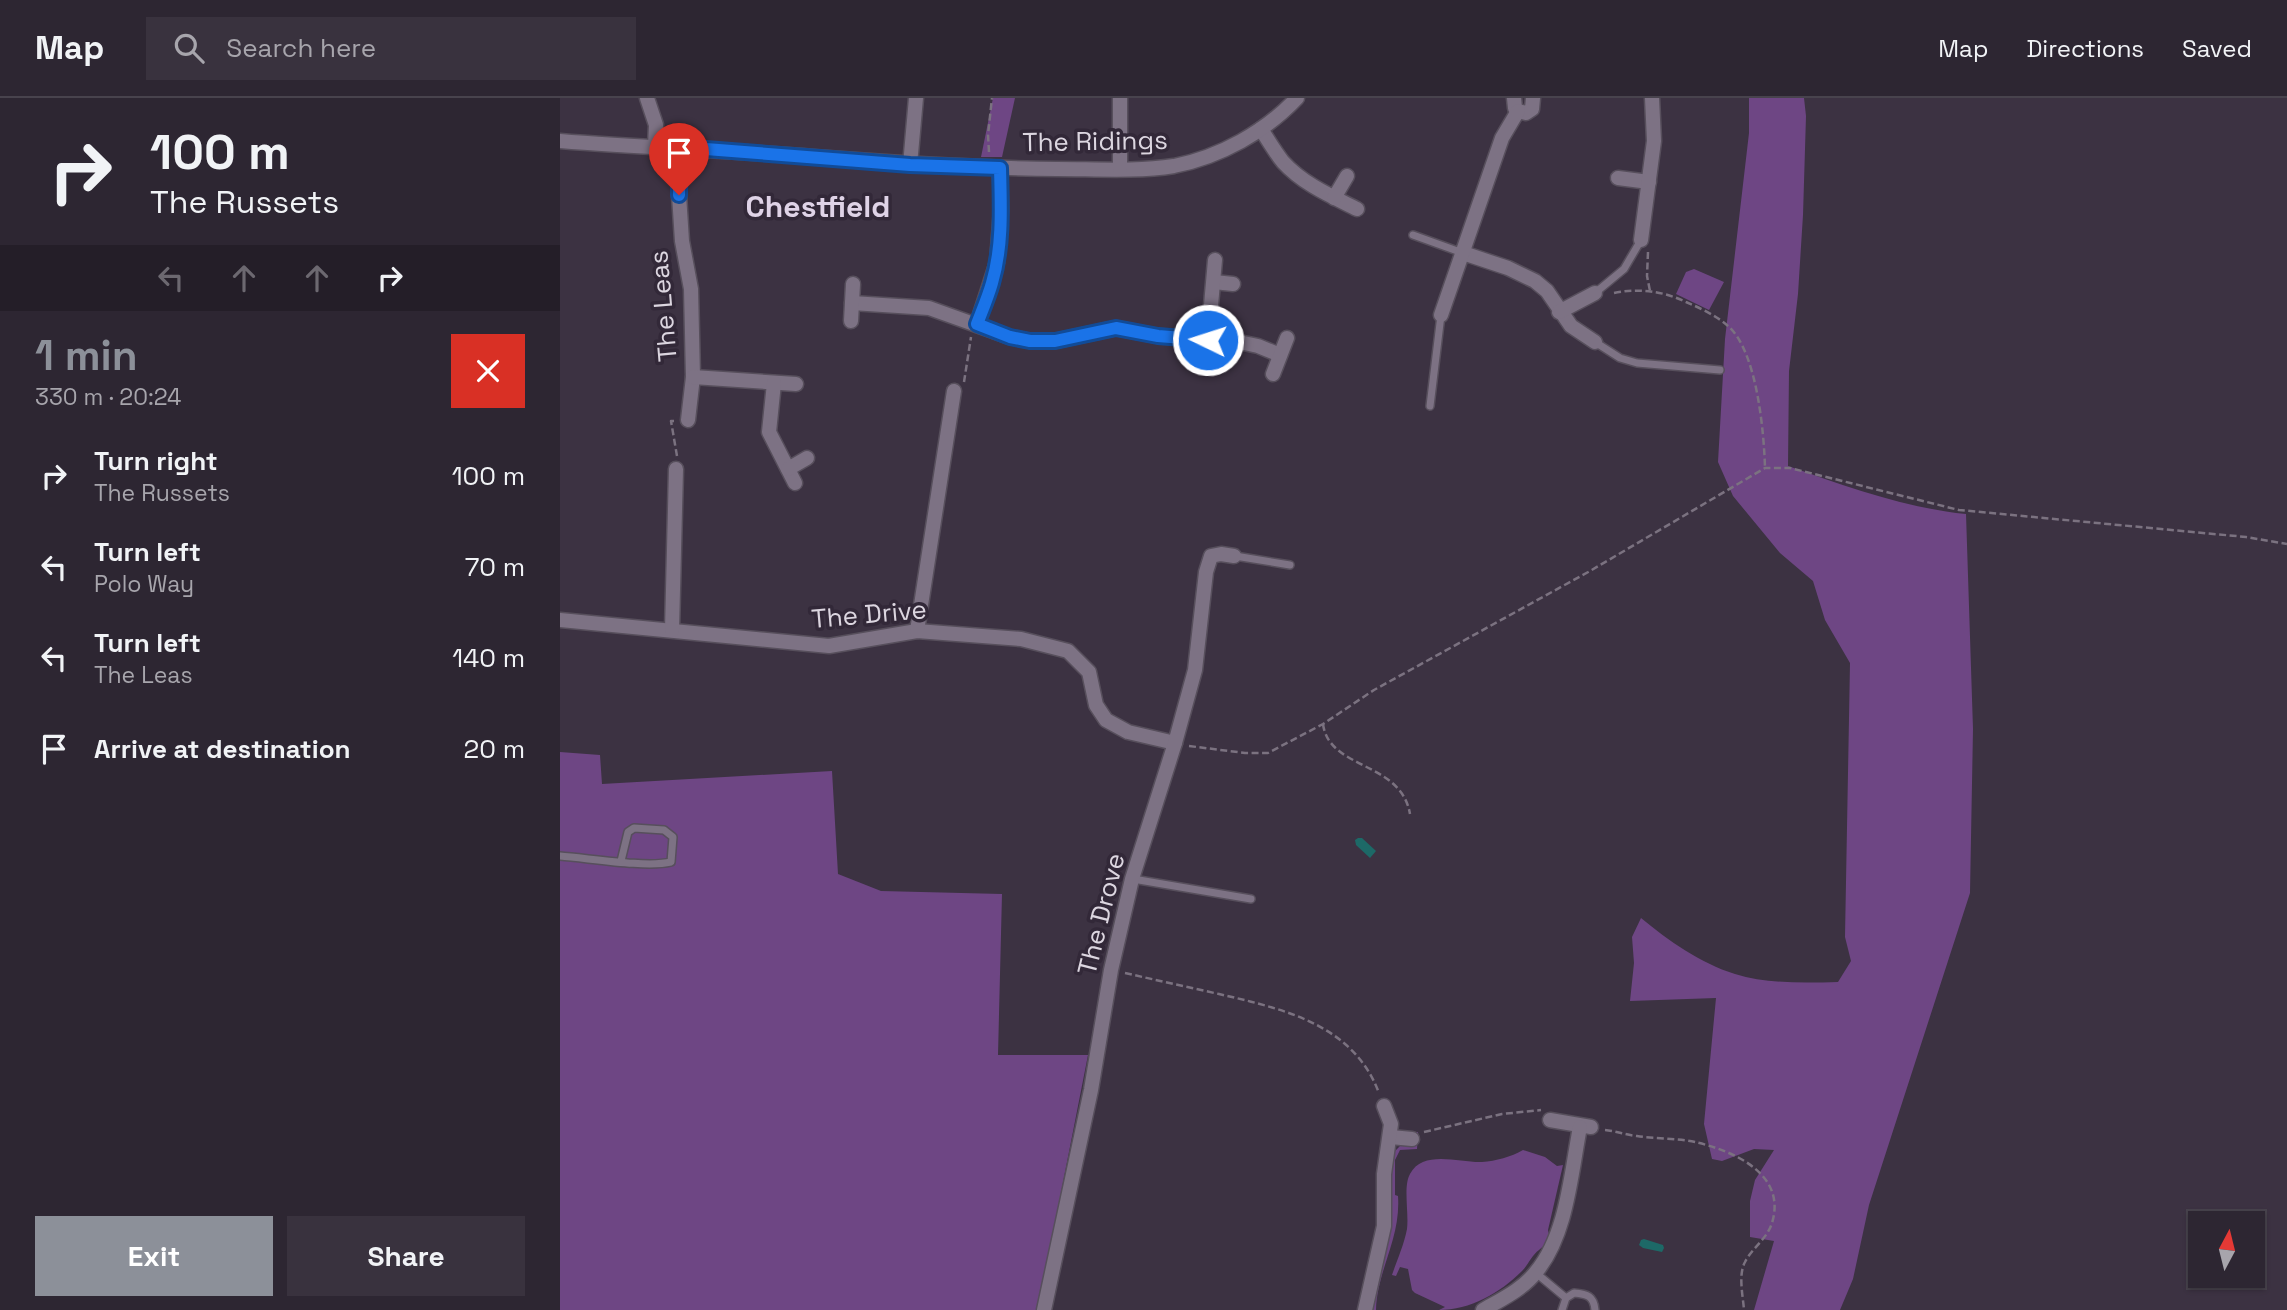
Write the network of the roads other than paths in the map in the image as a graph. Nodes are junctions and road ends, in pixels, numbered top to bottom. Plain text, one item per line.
1 (647, 98) edge
2 (916, 98) edge
3 (1120, 98) edge
4 (1297, 98) edge
5 (1533, 98) edge
6 (1652, 98) edge
7 (1516, 105) edge
8 (1261, 129) junction
9 (560, 141) edge
10 (655, 146) junction
11 (680, 147) junction
12 (910, 165) junction
13 (1000, 168) junction
14 (1120, 169) junction
15 (1347, 176) dead end
16 (1618, 177) dead end
17 (1649, 181) junction
18 (1334, 198) junction
19 (1357, 209) dead end
20 (1413, 234) dead end
21 (1642, 240) joint
22 (1463, 253) junction
23 (1216, 260) dead end
24 (1214, 282) junction
25 (853, 284) dead end
26 (1233, 284) dead end
27 (1593, 295) joint
28 (852, 303) junction
29 (1559, 312) junction
30 (1441, 316) joint
31 (850, 321) dead end
32 (977, 324) junction
33 (1287, 338) dead end
34 (1208, 340) junction
35 (1595, 342) joint
36 (1280, 355) junction
37 (1720, 370) dead end
38 (1273, 374) dead end
39 (693, 377) junction
40 (774, 383) junction
41 (796, 384) dead end
42 (953, 397) road end
43 (1430, 406) dead end
44 (688, 420) road end
45 (807, 458) dead end
46 (676, 469) road end
47 (788, 469) junction
48 (795, 483) dead end
49 (1234, 556) joint
50 (1290, 565) dead end
51 (560, 620) edge
52 (672, 630) junction
53 (917, 631) junction
54 (1175, 744) junction
55 (560, 856) edge
56 (621, 861) junction
57 (1132, 879) junction
58 (1251, 899) dead end
59 (1384, 1106) road end
60 (1550, 1120) road end
61 (1391, 1137) junction
62 (1412, 1139) road end
63 (1536, 1273) junction
64 (1566, 1298) junction
65 (1044, 1310) edge
66 (1365, 1310) edge
67 (1483, 1310) edge
68 (1562, 1310) edge
69 (1595, 1310) edge

1 - 10 street
2 - 12 street
3 - 14 street
4 - 8 street, The Ridings
5 - 7 street
6 - 17 street
7 - 22 street
8 - 14 street, The Ridings
8 - 18 street
9 - 10 street, The Ridings
10 - 11 street, The Ridings
11 - 12 street, The Ridings
11 - 39 street, The Leas
12 - 13 street, The Ridings
13 - 14 street, The Ridings
13 - 32 street
15 - 18 street
16 - 17 street
17 - 21 street
18 - 19 street
20 - 22 lane
21 - 27 lane
22 - 29 street
22 - 30 street
23 - 24 street
24 - 26 street
24 - 34 street
25 - 28 street
27 - 29 street
28 - 31 street
28 - 32 street
29 - 35 street
30 - 43 lane
32 - 34 street
33 - 36 street
34 - 36 street
35 - 37 lane
36 - 38 street
39 - 40 street, The Leas
39 - 44 street, The Leas
40 - 41 street, The Leas
40 - 47 street
42 - 53 street
45 - 47 street
46 - 52 street
47 - 48 street
49 - 50 lane
49 - 54 street, The Drove
51 - 52 street, The Drive
52 - 53 street, The Drive
53 - 54 street, The Drive
54 - 57 street, The Drove
55 - 56 lane
56 - 56 lane
57 - 58 lane
57 - 65 street, The Drove
59 - 61 street
60 - 63 street
61 - 62 street
61 - 66 street
63 - 64 lane
63 - 67 street
64 - 68 lane
64 - 69 lane

